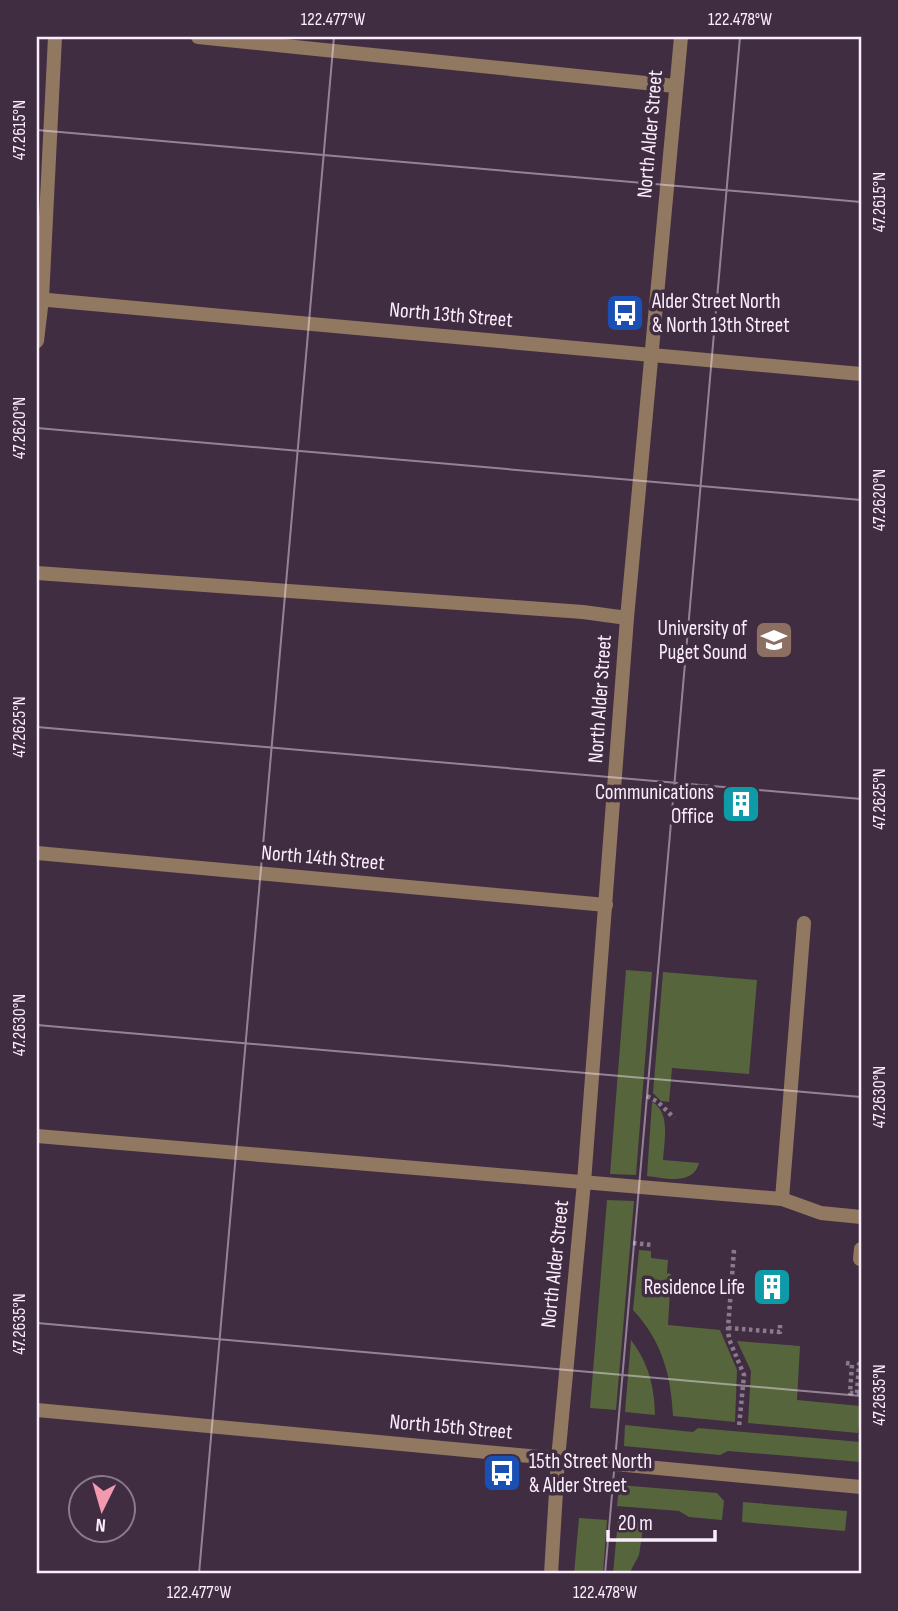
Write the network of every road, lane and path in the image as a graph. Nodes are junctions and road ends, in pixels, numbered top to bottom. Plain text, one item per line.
1 (55, 37) edge
2 (198, 37) edge
3 (681, 37) edge
4 (675, 86) junction
5 (39, 299) edge
6 (37, 341) edge
7 (652, 356) junction
8 (861, 374) edge
9 (37, 573) edge
10 (627, 618) junction
11 (37, 853) edge
12 (606, 905) junction
13 (804, 923) dead end
14 (647, 1096) dead end
15 (674, 1118) dead end
16 (37, 1136) edge
17 (584, 1182) junction
18 (782, 1199) junction
19 (861, 1217) edge
20 (633, 1243) dead end
21 (652, 1245) dead end
22 (734, 1250) dead end
23 (780, 1325) dead end
24 (728, 1328) junction
25 (860, 1364) edge
26 (37, 1410) edge
27 (739, 1427) dead end
28 (861, 1429) edge
29 (861, 1438) edge
30 (558, 1459) junction
31 (861, 1487) edge
32 (551, 1574) edge

1 - 5 street
2 - 4 street
3 - 4 street, North Alder Street
4 - 7 street, North Alder Street
5 - 6 street
5 - 7 street, North 13th Street
7 - 8 street, North 13th Street
7 - 10 street, North Alder Street
9 - 10 street
10 - 12 street, North Alder Street
11 - 12 street, North 14th Street
12 - 17 street, North Alder Street
13 - 18 street
14 - 15 path
16 - 17 street
17 - 18 street
17 - 30 street, North Alder Street
18 - 19 street
20 - 21 path
22 - 24 path
23 - 24 path
24 - 27 path
25 - 25 path
26 - 30 street, North 15th Street
28 - 29 path
30 - 31 street, North 15th Street
30 - 32 street, North Alder Street

